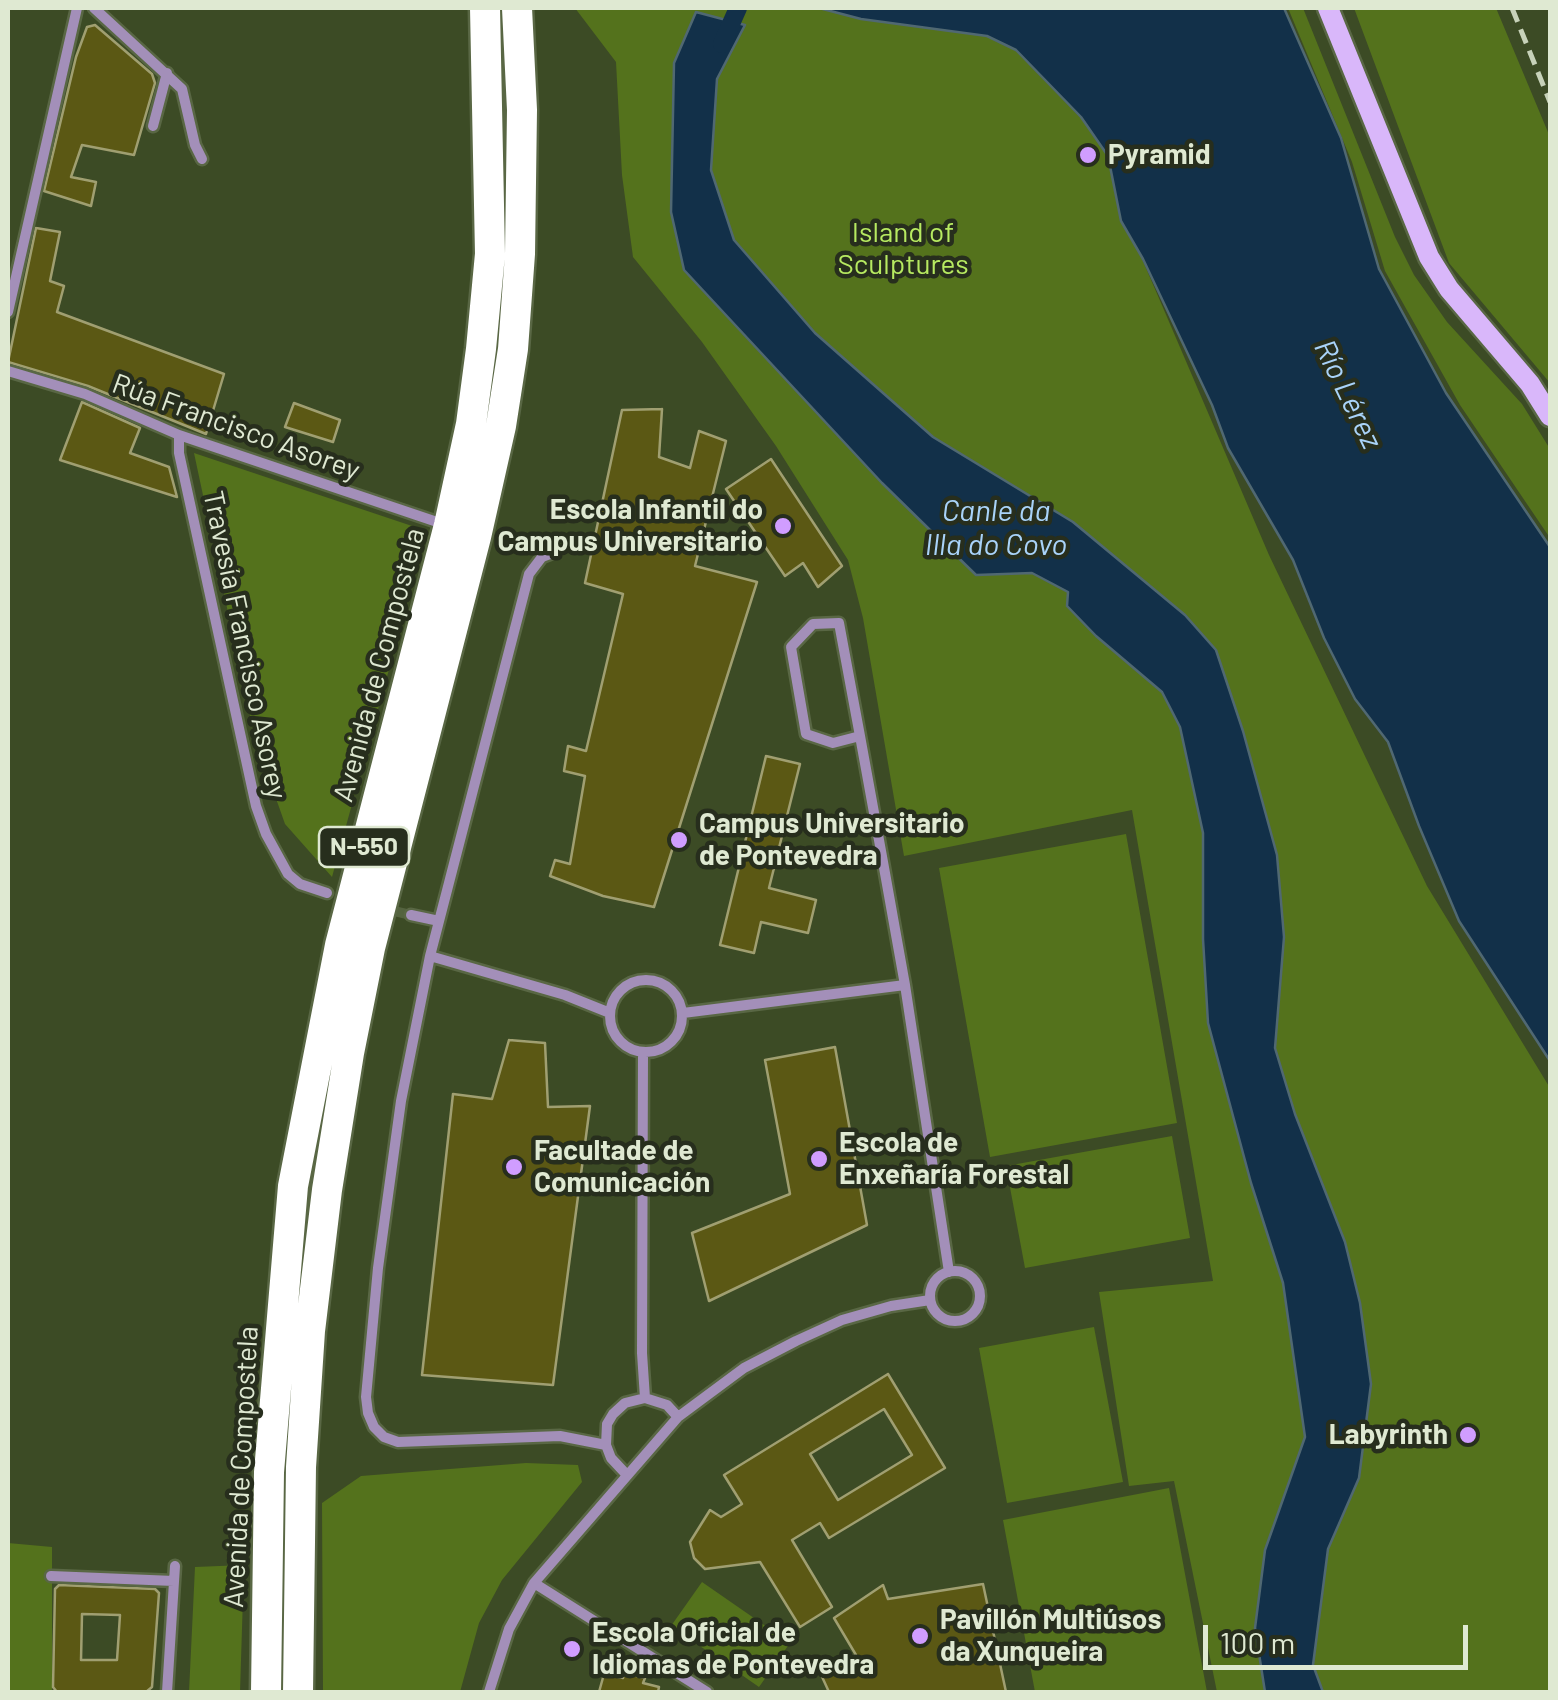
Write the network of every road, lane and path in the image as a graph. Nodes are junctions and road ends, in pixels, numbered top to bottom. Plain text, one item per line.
1 (94, 8) edge
2 (485, 8) edge
3 (516, 8) edge
4 (1328, 8) edge
5 (76, 10) edge
6 (167, 73) junction
7 (153, 126) dead end
8 (202, 159) dead end
9 (8, 312) edge
10 (8, 370) edge
11 (1550, 416) edge
12 (179, 435) junction
13 (449, 525) junction
14 (555, 552) dead end
15 (860, 736) junction
16 (326, 893) dead end
17 (410, 915) tunnel mouth
18 (438, 920) junction
19 (430, 956) junction
20 (905, 985) junction
21 (610, 1013) junction
22 (683, 1013) junction
23 (644, 1052) junction
24 (949, 1272) junction
25 (930, 1300) junction
26 (645, 1398) junction
27 (678, 1416) junction
28 (606, 1445) junction
29 (626, 1474) junction
30 (174, 1566) dead end
31 (51, 1576) dead end
32 (174, 1581) junction
33 (534, 1583) junction
34 (167, 1692) edge
35 (266, 1692) edge
36 (298, 1692) edge
37 (489, 1692) edge
38 (707, 1692) edge

1 - 5 street
1 - 6 street
2 - 13 highway, Avenida de Compostela / N-550
3 - 36 highway, N-550
4 - 11 street
5 - 9 street
6 - 7 street
6 - 8 street
10 - 12 street, Rúa Francisco Asorey
12 - 13 street, Rúa Francisco Asorey
12 - 16 street, Travesía Francisco Asorey
13 - 35 highway, Avenida de Compostela / N-550
14 - 18 street
15 - 15 street
15 - 20 street
17 - 18 street
18 - 19 street
19 - 21 street
19 - 28 street
20 - 22 street
20 - 24 street
21 - 22 street
21 - 23 street
22 - 23 street
23 - 26 street
24 - 25 street
24 - 25 street
25 - 27 street
26 - 27 street
26 - 28 street
27 - 29 street
28 - 29 street
29 - 33 street
30 - 32 street
31 - 32 street
32 - 34 street
33 - 37 street
33 - 38 street

